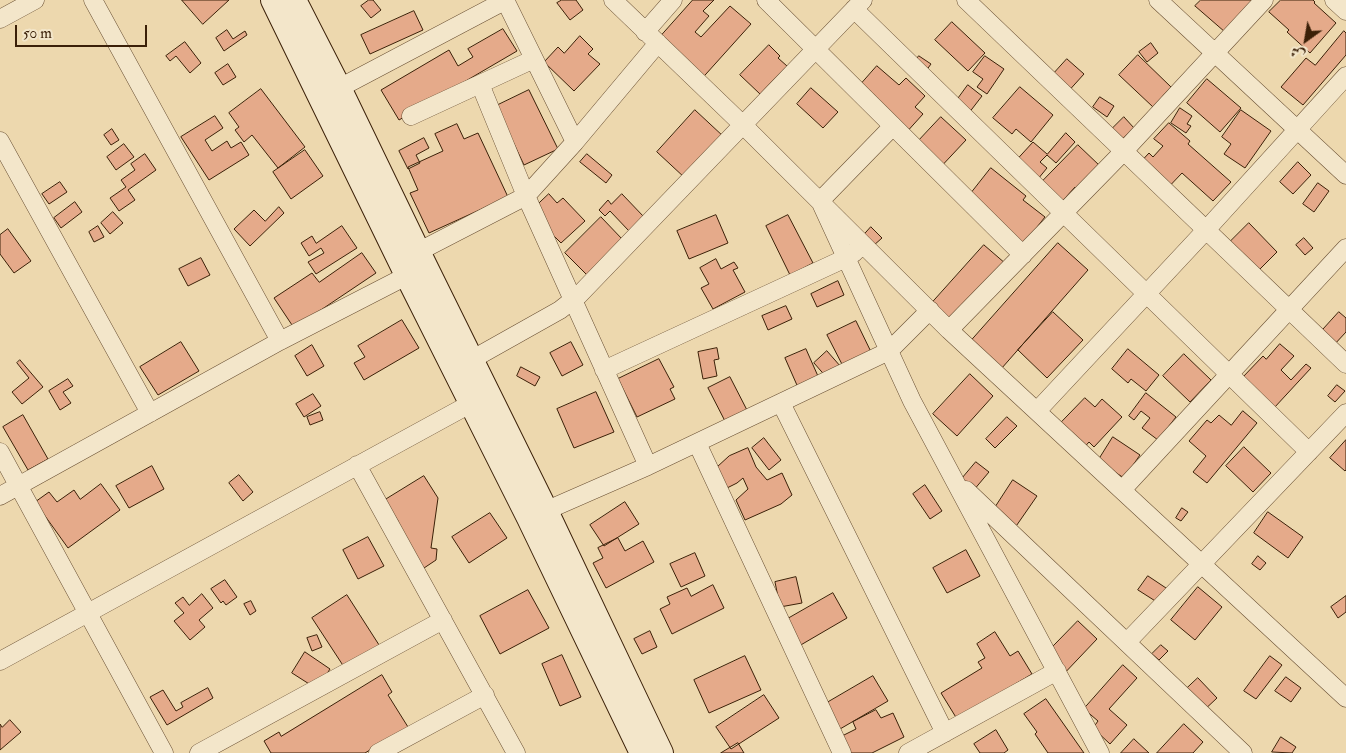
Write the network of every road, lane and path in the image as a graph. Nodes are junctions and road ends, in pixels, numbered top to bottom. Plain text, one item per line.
1 (35, 0) edge
2 (93, 0) edge
3 (273, 0) edge
4 (294, 0) edge
5 (505, 0) edge
6 (613, 0) edge
7 (673, 0) edge
8 (966, 0) edge
9 (1158, 0) edge
10 (1264, 0) edge
11 (1334, 0) edge
12 (776, 4) edge
13 (858, 5) edge
14 (1346, 11) edge
15 (0, 19) edge
16 (651, 38) junction
17 (816, 50) junction
18 (1215, 53) junction
19 (534, 59) junction
20 (1346, 76) edge
21 (480, 84) junction
22 (330, 92) junction
23 (411, 116) dead end
24 (743, 125) junction
25 (892, 126) junction
26 (1297, 130) junction
27 (0, 141) edge
28 (575, 142) junction
29 (1124, 151) junction
30 (1346, 176) edge
31 (526, 196) junction
32 (820, 201) junction
33 (1063, 214) junction
34 (1206, 230) junction
35 (865, 245) junction
36 (1346, 248) edge
37 (1023, 255) junction
38 (846, 258) junction
39 (413, 263) junction
40 (1146, 294) junction
41 (573, 300) junction
42 (1288, 309) junction
43 (930, 310) junction
44 (950, 330) junction
45 (280, 341) junction
46 (889, 351) junction
47 (471, 360) junction
48 (1346, 364) edge
49 (604, 370) junction
50 (1229, 374) junction
51 (480, 399) junction
52 (781, 403) junction
53 (1037, 411) junction
54 (1346, 412) edge
55 (150, 413) junction
56 (697, 443) junction
57 (0, 452) edge
58 (1309, 452) junction
59 (357, 465) junction
60 (648, 466) junction
61 (954, 479) junction
62 (19, 486) junction
63 (1122, 490) junction
64 (0, 496) edge
65 (538, 515) junction
66 (1202, 565) junction
67 (88, 612) junction
68 (443, 620) junction
69 (1127, 642) junction
70 (0, 661) edge
71 (1058, 671) junction
72 (484, 695) junction
73 (1346, 698) edge
74 (945, 733) junction
75 (164, 753) edge
76 (199, 753) edge
77 (380, 753) edge
78 (516, 753) edge
79 (642, 753) edge
80 (661, 753) edge
81 (842, 753) edge
82 (908, 753) edge
83 (1100, 753) edge
84 (1243, 753) edge

1 - 15 street
2 - 45 street
3 - 22 main road
4 - 22 main road
5 - 19 street
5 - 22 street
6 - 16 street
7 - 16 street
8 - 29 street
9 - 18 street
10 - 18 street
11 - 14 street
12 - 17 street
13 - 17 street
13 - 33 street
16 - 24 street
16 - 28 street
17 - 24 street
17 - 25 street
18 - 26 street
18 - 29 street
19 - 21 street
19 - 28 street
20 - 26 street
21 - 23 street
21 - 31 street
22 - 39 main road
24 - 32 street
24 - 41 street
25 - 32 street
25 - 37 street
26 - 30 street
26 - 34 street
27 - 55 street
28 - 31 street
29 - 33 street
29 - 34 street
31 - 39 street
31 - 41 street
32 - 35 street
32 - 38 street
33 - 37 street
33 - 40 street
34 - 40 street
34 - 42 street
35 - 38 street
35 - 43 street
36 - 42 street
37 - 44 street
38 - 46 street
38 - 49 street
39 - 45 street
39 - 47 main road
39 - 51 main road
40 - 50 street
40 - 53 street
41 - 47 street
41 - 49 street
42 - 48 street
42 - 50 street
43 - 44 street
43 - 46 street
44 - 53 street
45 - 55 street
46 - 52 street
46 - 61 street
47 - 51 main road
49 - 60 street
50 - 58 street
50 - 63 street
51 - 59 street
51 - 65 main road
52 - 56 street
52 - 74 street
53 - 63 street
54 - 58 street
55 - 62 street
56 - 60 street
56 - 81 street
57 - 62 street
58 - 66 street
59 - 67 street
59 - 68 street
60 - 65 street
61 - 69 street
61 - 71 street
62 - 64 street
62 - 67 street
63 - 66 street
65 - 79 main road
65 - 80 main road
66 - 69 street
66 - 73 street
67 - 70 street
67 - 75 street
68 - 72 street
68 - 76 street
69 - 84 street
71 - 74 street
71 - 83 street
72 - 77 street
72 - 78 street
74 - 82 street

